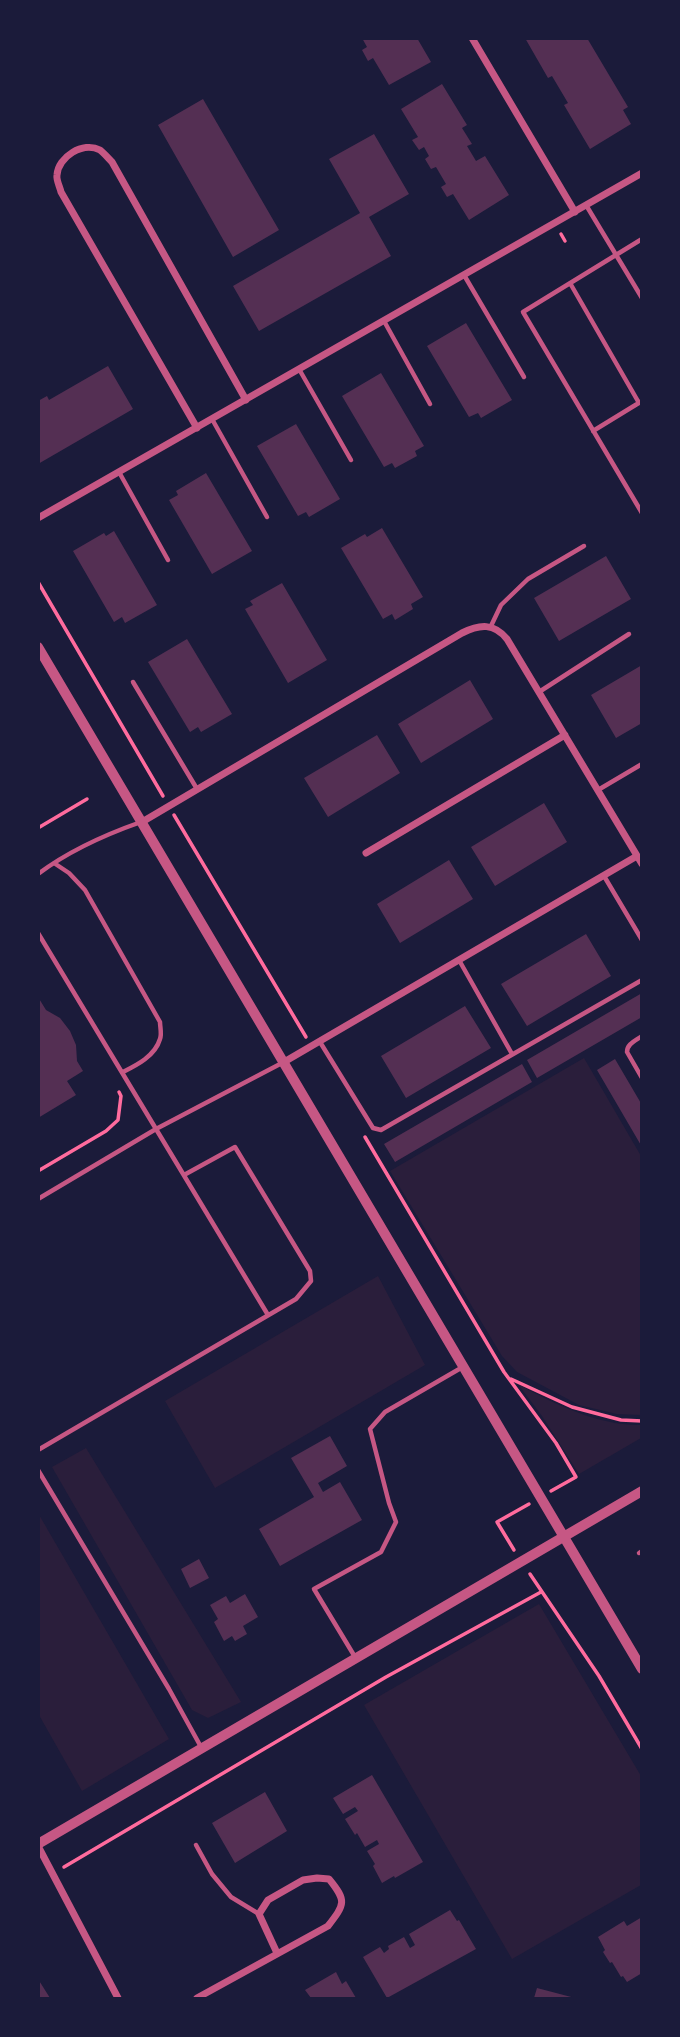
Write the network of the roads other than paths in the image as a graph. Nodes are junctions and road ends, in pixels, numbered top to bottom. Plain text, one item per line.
1 (472, 38) edge
2 (642, 173) edge
3 (586, 205) junction
4 (575, 212) junction
5 (642, 239) edge
6 (616, 255) junction
7 (464, 275) junction
8 (570, 283) junction
9 (642, 298) edge
10 (384, 321) junction
11 (299, 369) junction
12 (524, 377) dead end
13 (246, 400) junction
14 (640, 402) edge
15 (430, 404) dead end
16 (212, 419) junction
17 (197, 428) junction
18 (593, 431) junction
19 (351, 460) dead end
20 (119, 472) junction
21 (642, 513) edge
22 (267, 517) dead end
23 (38, 518) edge
24 (584, 546) dead end
25 (168, 560) dead end
26 (491, 626) junction
27 (629, 634) dead end
28 (38, 647) edge
29 (133, 682) dead end
30 (539, 691) junction
31 (565, 735) junction
32 (642, 764) edge
33 (197, 789) junction
34 (597, 791) junction
35 (142, 822) junction
36 (366, 853) dead end
37 (637, 856) junction
38 (54, 863) junction
39 (642, 864) edge
40 (38, 874) edge
41 (604, 875) junction
42 (38, 933) edge
43 (642, 940) edge
44 (458, 960) junction
45 (642, 980) edge
46 (642, 1036) edge
47 (319, 1041) junction
48 (512, 1054) junction
49 (284, 1062) junction
50 (123, 1072) junction
51 (642, 1078) edge
52 (156, 1129) junction
53 (184, 1175) junction
54 (38, 1199) edge
55 (268, 1314) junction
56 (464, 1366) junction
57 (38, 1450) edge
58 (38, 1470) edge
59 (642, 1491) edge
60 (564, 1537) junction
61 (355, 1658) junction
62 (642, 1669) edge
63 (202, 1748) junction
64 (38, 1845) edge
65 (196, 1846) dead end
66 (259, 1914) junction
67 (277, 1953) junction
68 (118, 1998) edge
69 (197, 1998) edge

1 - 4 street
2 - 3 street
3 - 4 street
3 - 6 lane
4 - 7 street
5 - 6 lane
6 - 8 lane
6 - 9 lane
7 - 10 street
7 - 12 lane
8 - 14 lane
8 - 18 lane
10 - 11 street
10 - 15 lane
11 - 13 street
11 - 19 lane
13 - 16 street
13 - 17 street
14 - 18 lane
16 - 17 street
16 - 22 lane
17 - 20 street
18 - 21 lane
20 - 23 street
20 - 25 lane
24 - 26 lane
26 - 30 street
26 - 33 street
27 - 30 lane
28 - 35 street
29 - 33 lane
30 - 31 street
31 - 34 street
31 - 36 street
32 - 34 lane
33 - 35 street
34 - 37 street
35 - 38 lane
35 - 49 street
37 - 39 street
37 - 41 street
38 - 40 lane
38 - 50 lane
41 - 43 lane
41 - 44 street
42 - 50 lane
44 - 47 street
44 - 48 lane
45 - 48 lane
46 - 51 lane
47 - 48 lane
47 - 49 street
49 - 52 lane
49 - 56 street
50 - 52 lane
52 - 53 lane
52 - 54 lane
53 - 55 lane
53 - 55 lane
55 - 57 lane
56 - 60 street
56 - 61 lane
58 - 63 lane
59 - 60 street
60 - 61 street
60 - 62 street
61 - 63 street
63 - 64 street
64 - 68 street
65 - 66 lane
66 - 67 street
66 - 67 street
67 - 69 street

